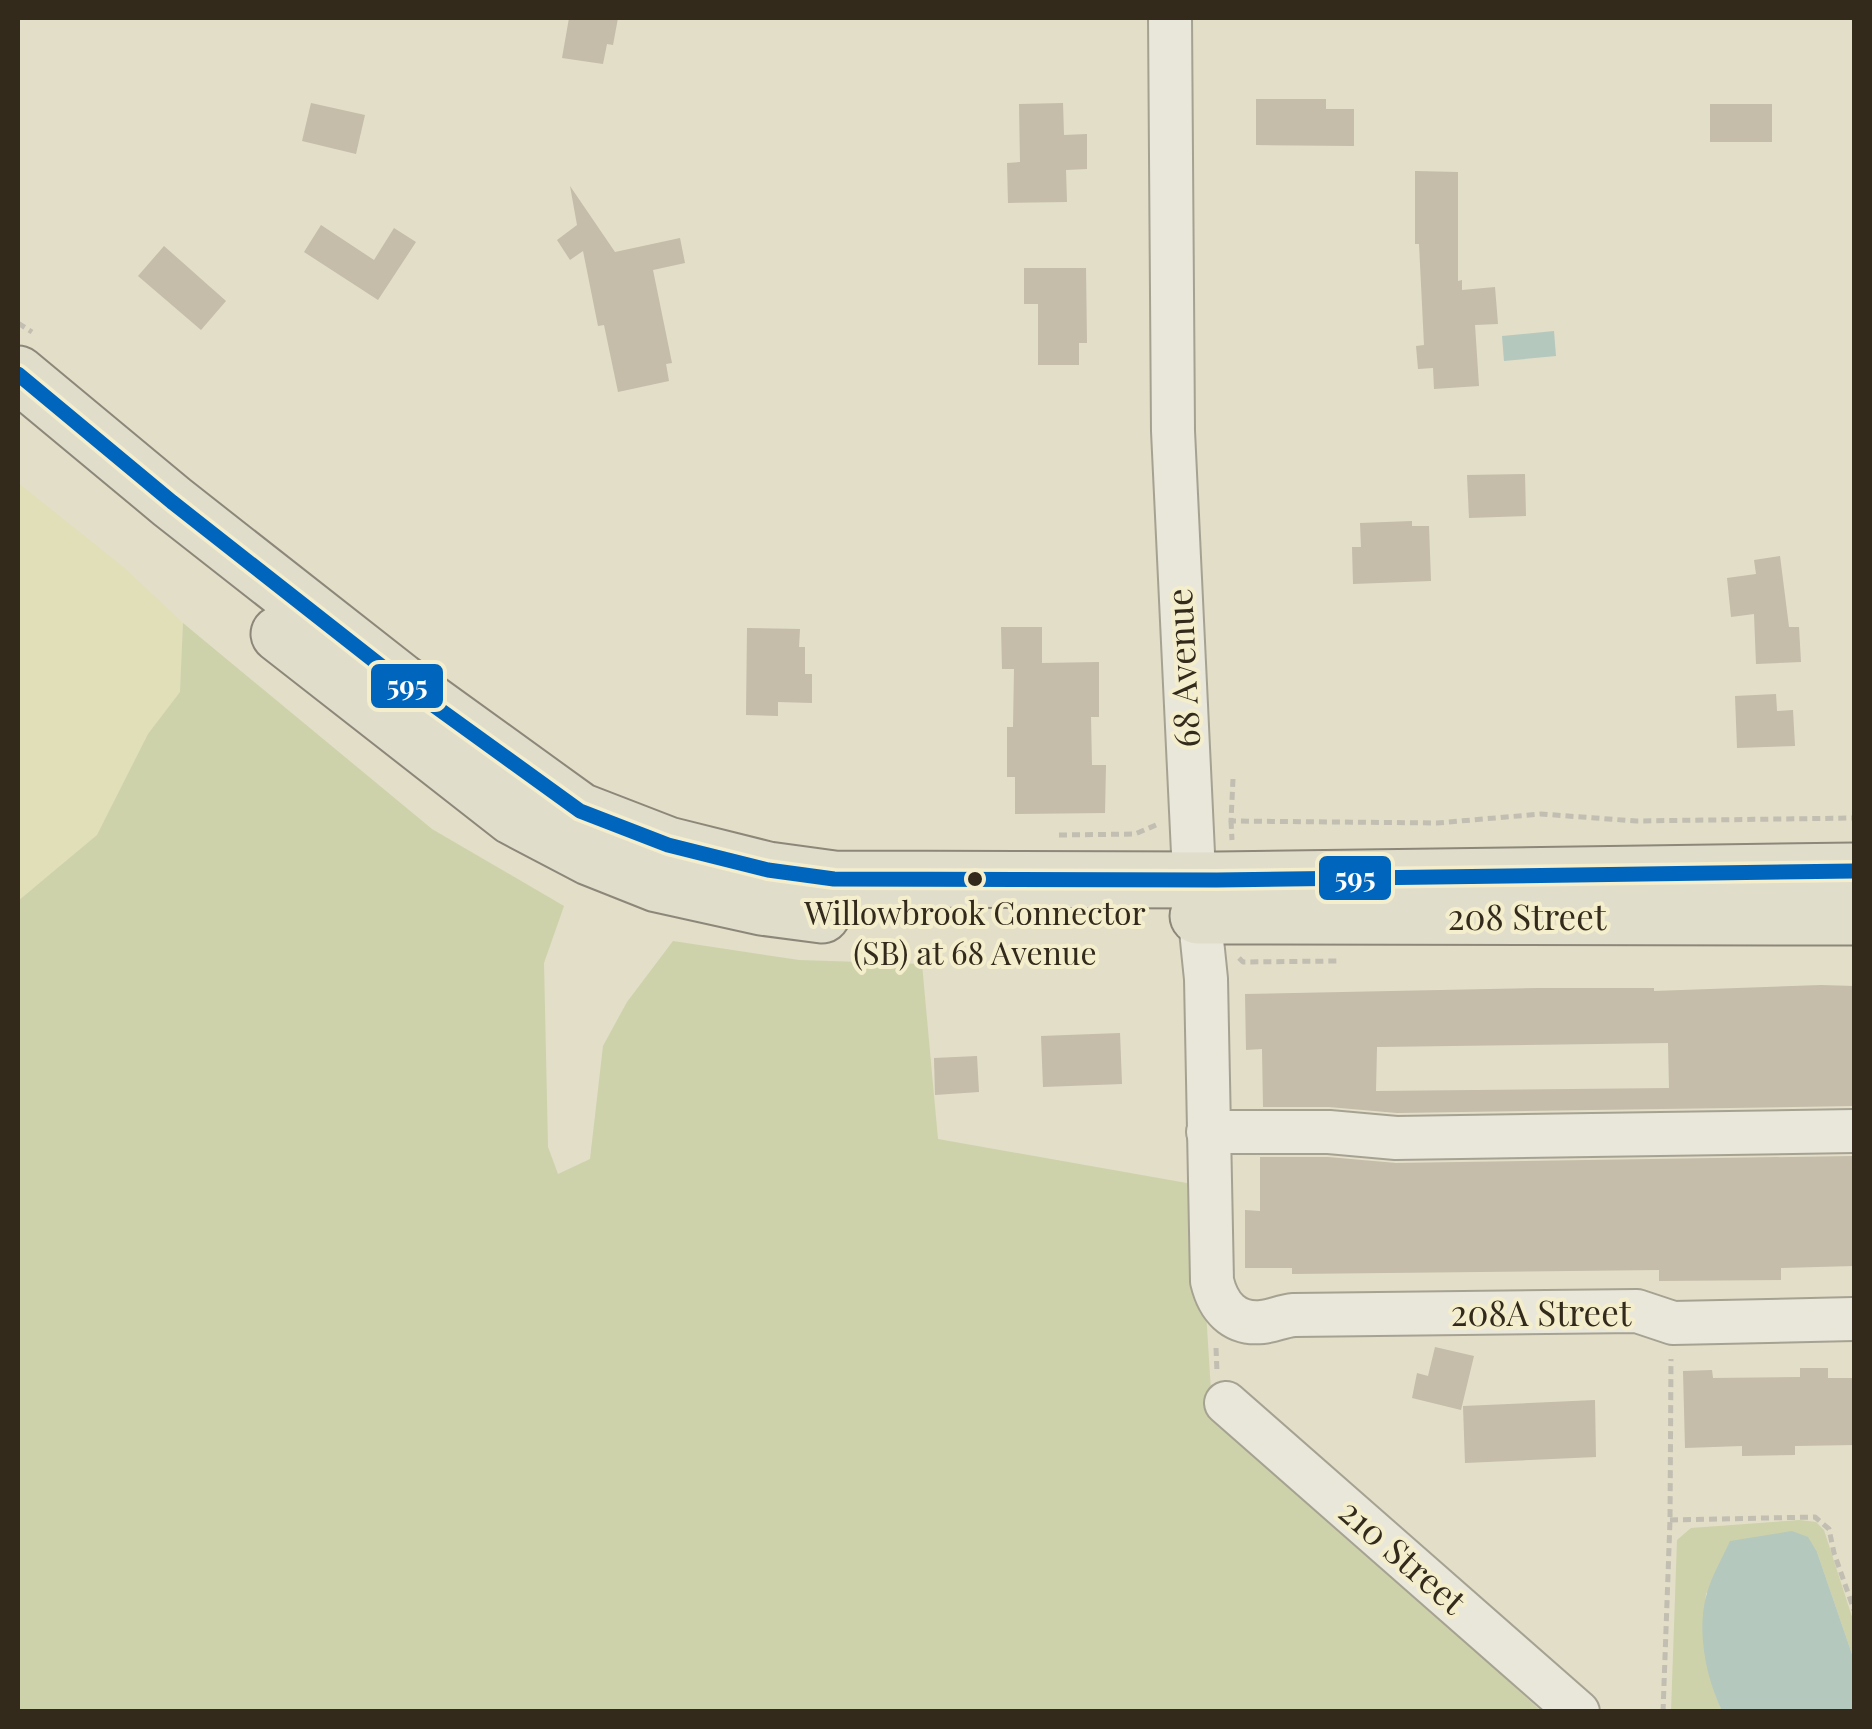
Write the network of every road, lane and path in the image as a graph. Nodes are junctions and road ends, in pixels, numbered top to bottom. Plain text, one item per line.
1 (1170, 18) edge
2 (18, 323) edge
3 (30, 357) edge
4 (18, 422) edge
5 (1232, 779) dead end
6 (1854, 818) edge
7 (1135, 834) dead end
8 (1042, 835) dead end
9 (1854, 872) edge
10 (1198, 898) junction
11 (1854, 917) edge
12 (1854, 1131) edge
13 (1208, 1132) junction
14 (1854, 1319) edge
15 (1222, 1324) junction
16 (1671, 1356) dead end
17 (1226, 1403) joint
18 (1670, 1520) junction
19 (1854, 1610) edge
20 (1578, 1712) edge
21 (1663, 1712) edge

1 - 10 street, 68 Avenue
2 - 3 path
3 - 10 main road
4 - 10 main road
5 - 6 path
7 - 8 path
9 - 10 main road, 208 Street
10 - 11 main road, 208 Street
10 - 13 street, 68 Avenue
12 - 13 street
13 - 15 street, 68 Avenue
14 - 15 street, 208A Street
15 - 17 path
16 - 18 path
17 - 20 street, 210 Street
18 - 19 path
18 - 21 path

